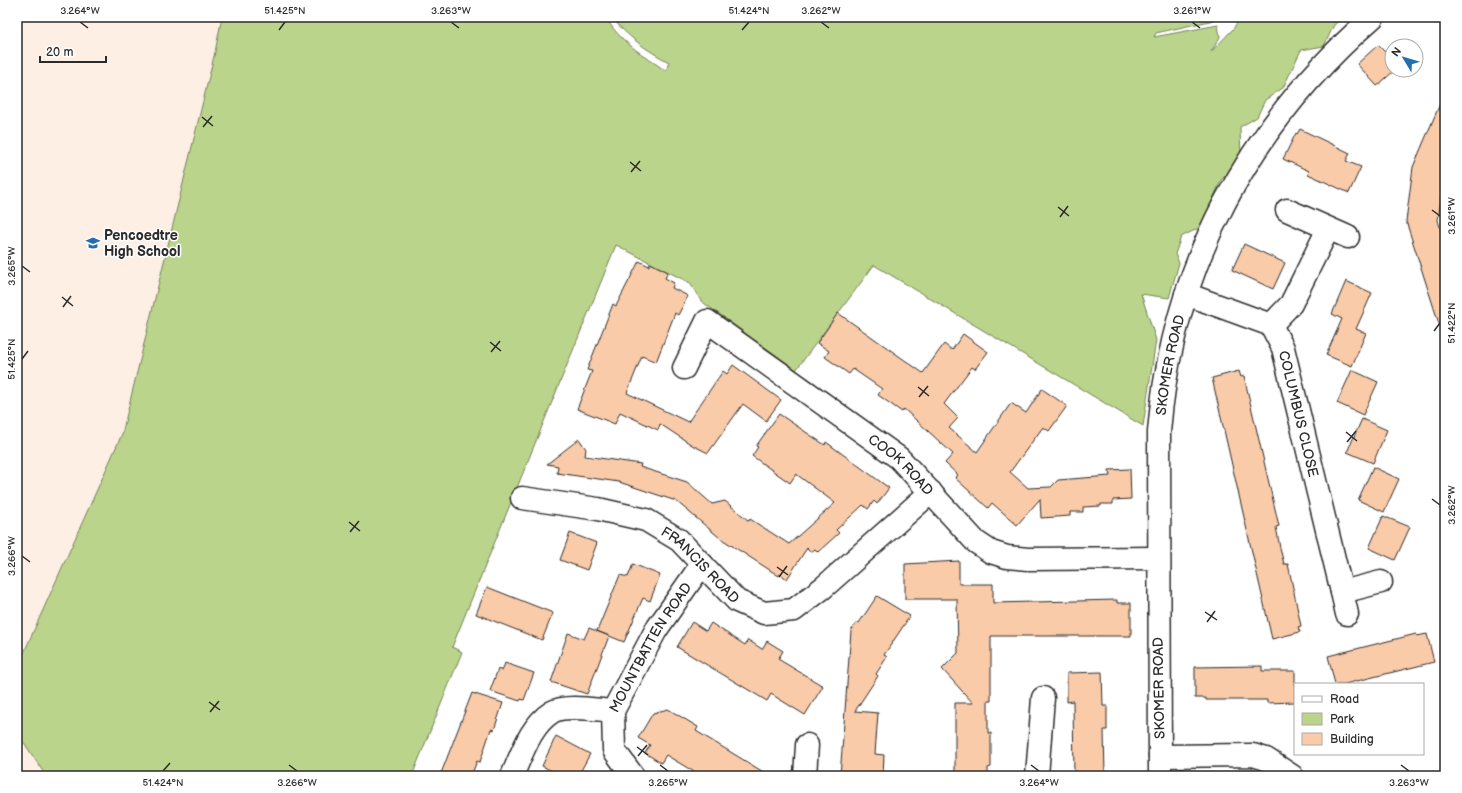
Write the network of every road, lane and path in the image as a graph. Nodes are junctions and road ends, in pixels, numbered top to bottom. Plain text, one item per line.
1 (1373, 17) edge
2 (1287, 210) dead end
3 (1328, 229) junction
4 (1348, 237) dead end
5 (1186, 294) junction
6 (1271, 325) junction
7 (684, 368) dead end
8 (931, 492) junction
9 (522, 498) dead end
10 (1158, 558) junction
11 (702, 564) junction
12 (1381, 582) dead end
13 (1342, 592) junction
14 (1347, 614) dead end
15 (1043, 698) dead end
16 (613, 711) junction
17 (807, 745) dead end
18 (1160, 766) edge
19 (512, 776) edge
20 (633, 776) edge
21 (805, 776) edge
22 (1037, 776) edge
23 (1292, 776) edge

1 - 5 street, SKOMER ROAD
2 - 3 street
3 - 4 street
3 - 6 street
5 - 6 street
5 - 10 street, SKOMER ROAD
6 - 13 street, COLUMBUS CLOSE
7 - 8 street, COOK ROAD
8 - 10 street, COOK ROAD
8 - 11 street, FRANCIS ROAD
9 - 11 street, FRANCIS ROAD
10 - 18 street, SKOMER ROAD
11 - 16 street, MOUNTBATTEN ROAD
12 - 13 street
13 - 14 street, COLUMBUS CLOSE
15 - 22 street
16 - 19 street
16 - 20 street, MOUNTBATTEN ROAD
17 - 21 street
18 - 23 street

